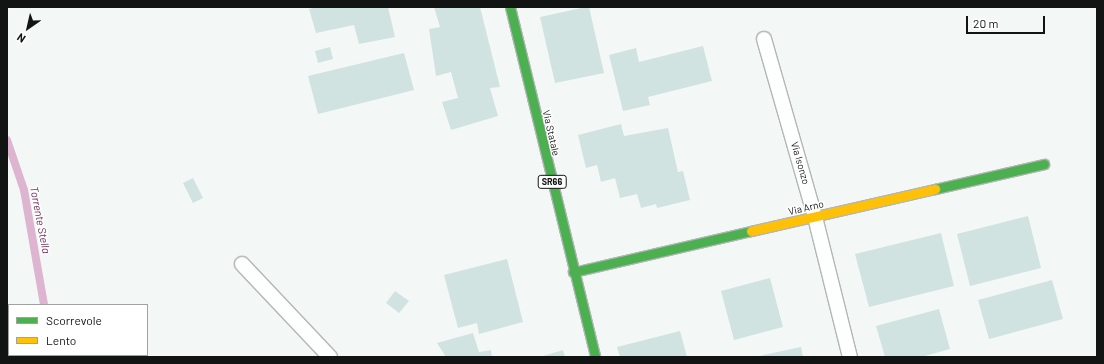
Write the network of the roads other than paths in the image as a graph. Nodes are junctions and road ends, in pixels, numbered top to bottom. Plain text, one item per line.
1 (510, 7) edge
2 (764, 40) dead end
3 (1044, 164) dead end
4 (815, 217) junction
5 (242, 264) dead end
6 (573, 272) junction
7 (330, 357) edge
8 (595, 357) edge
9 (850, 357) edge

1 - 6 street, Via Statale / SR66
2 - 4 lane, Via Isonzo
3 - 4 street, Via Arno
4 - 6 street, Via Arno
4 - 9 lane, Via Isonzo
5 - 7 lane
6 - 8 street, Via Statale / SR66

